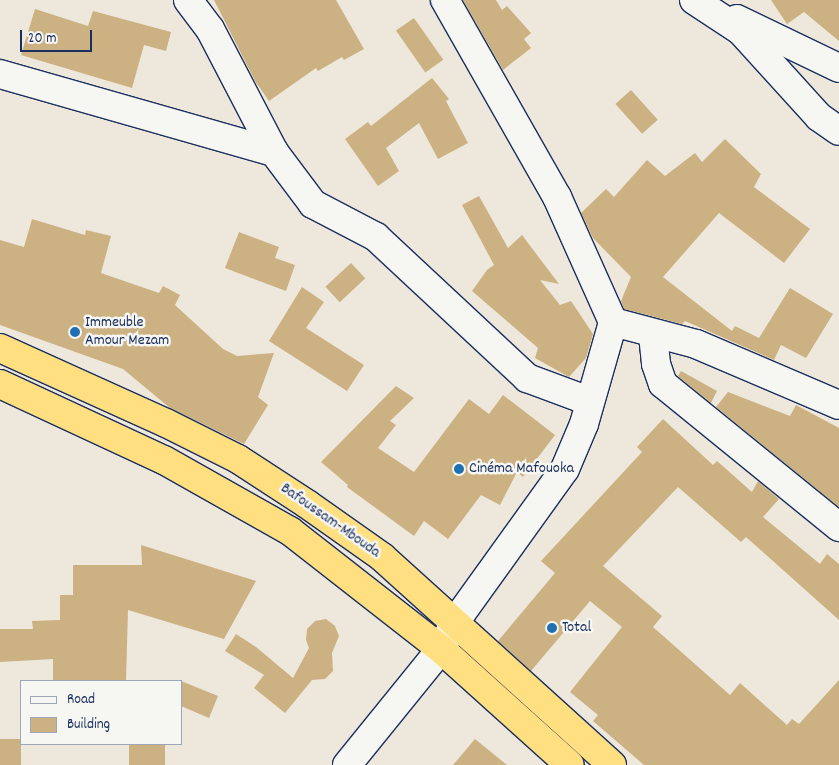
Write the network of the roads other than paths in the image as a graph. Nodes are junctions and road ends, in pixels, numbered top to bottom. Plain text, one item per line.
1 (188, 0) edge
2 (445, 0) edge
3 (694, 0) edge
4 (839, 68) edge
5 (0, 74) edge
6 (839, 131) edge
7 (274, 152) junction
8 (613, 322) junction
9 (654, 335) junction
10 (0, 348) edge
11 (0, 384) edge
12 (590, 401) junction
13 (839, 405) edge
14 (839, 527) edge
15 (456, 622) junction
16 (441, 649) junction
17 (347, 765) edge
18 (570, 765) edge
19 (612, 765) edge

1 - 7 street
2 - 8 street
3 - 4 street
3 - 6 street
5 - 7 street
7 - 12 street
8 - 9 street
8 - 12 street
9 - 13 street
9 - 14 street
10 - 15 highway, Bafoussam-Mbouda
11 - 16 highway, Bafoussam-Mbouda
12 - 15 street
15 - 16 street
15 - 19 highway, Bafoussam-Mbouda
16 - 17 street
16 - 18 highway, Bafoussam-Mbouda

